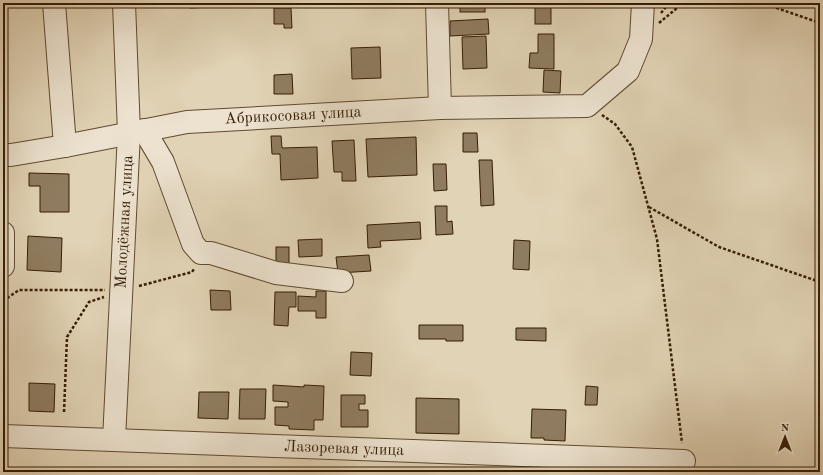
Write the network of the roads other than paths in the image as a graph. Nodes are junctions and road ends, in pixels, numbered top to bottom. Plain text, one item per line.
1 (54, 3) edge
2 (124, 3) edge
3 (437, 3) edge
4 (643, 3) edge
5 (440, 108) junction
6 (136, 132) junction
7 (65, 146) junction
8 (3, 155) edge
9 (3, 233) edge
10 (3, 266) edge
11 (342, 281) dead end
12 (3, 436) edge
13 (114, 440) junction
14 (684, 461) road end

1 - 7 street
2 - 6 street, Молодёжная улица
3 - 5 street
4 - 5 street, Абрикосовая улица
5 - 6 street, Абрикосовая улица
6 - 7 street, Абрикосовая улица
6 - 11 street
6 - 13 street, Молодёжная улица
7 - 8 street, Абрикосовая улица
9 - 10 street
12 - 13 street, Лазоревая улица
13 - 14 street, Лазоревая улица

